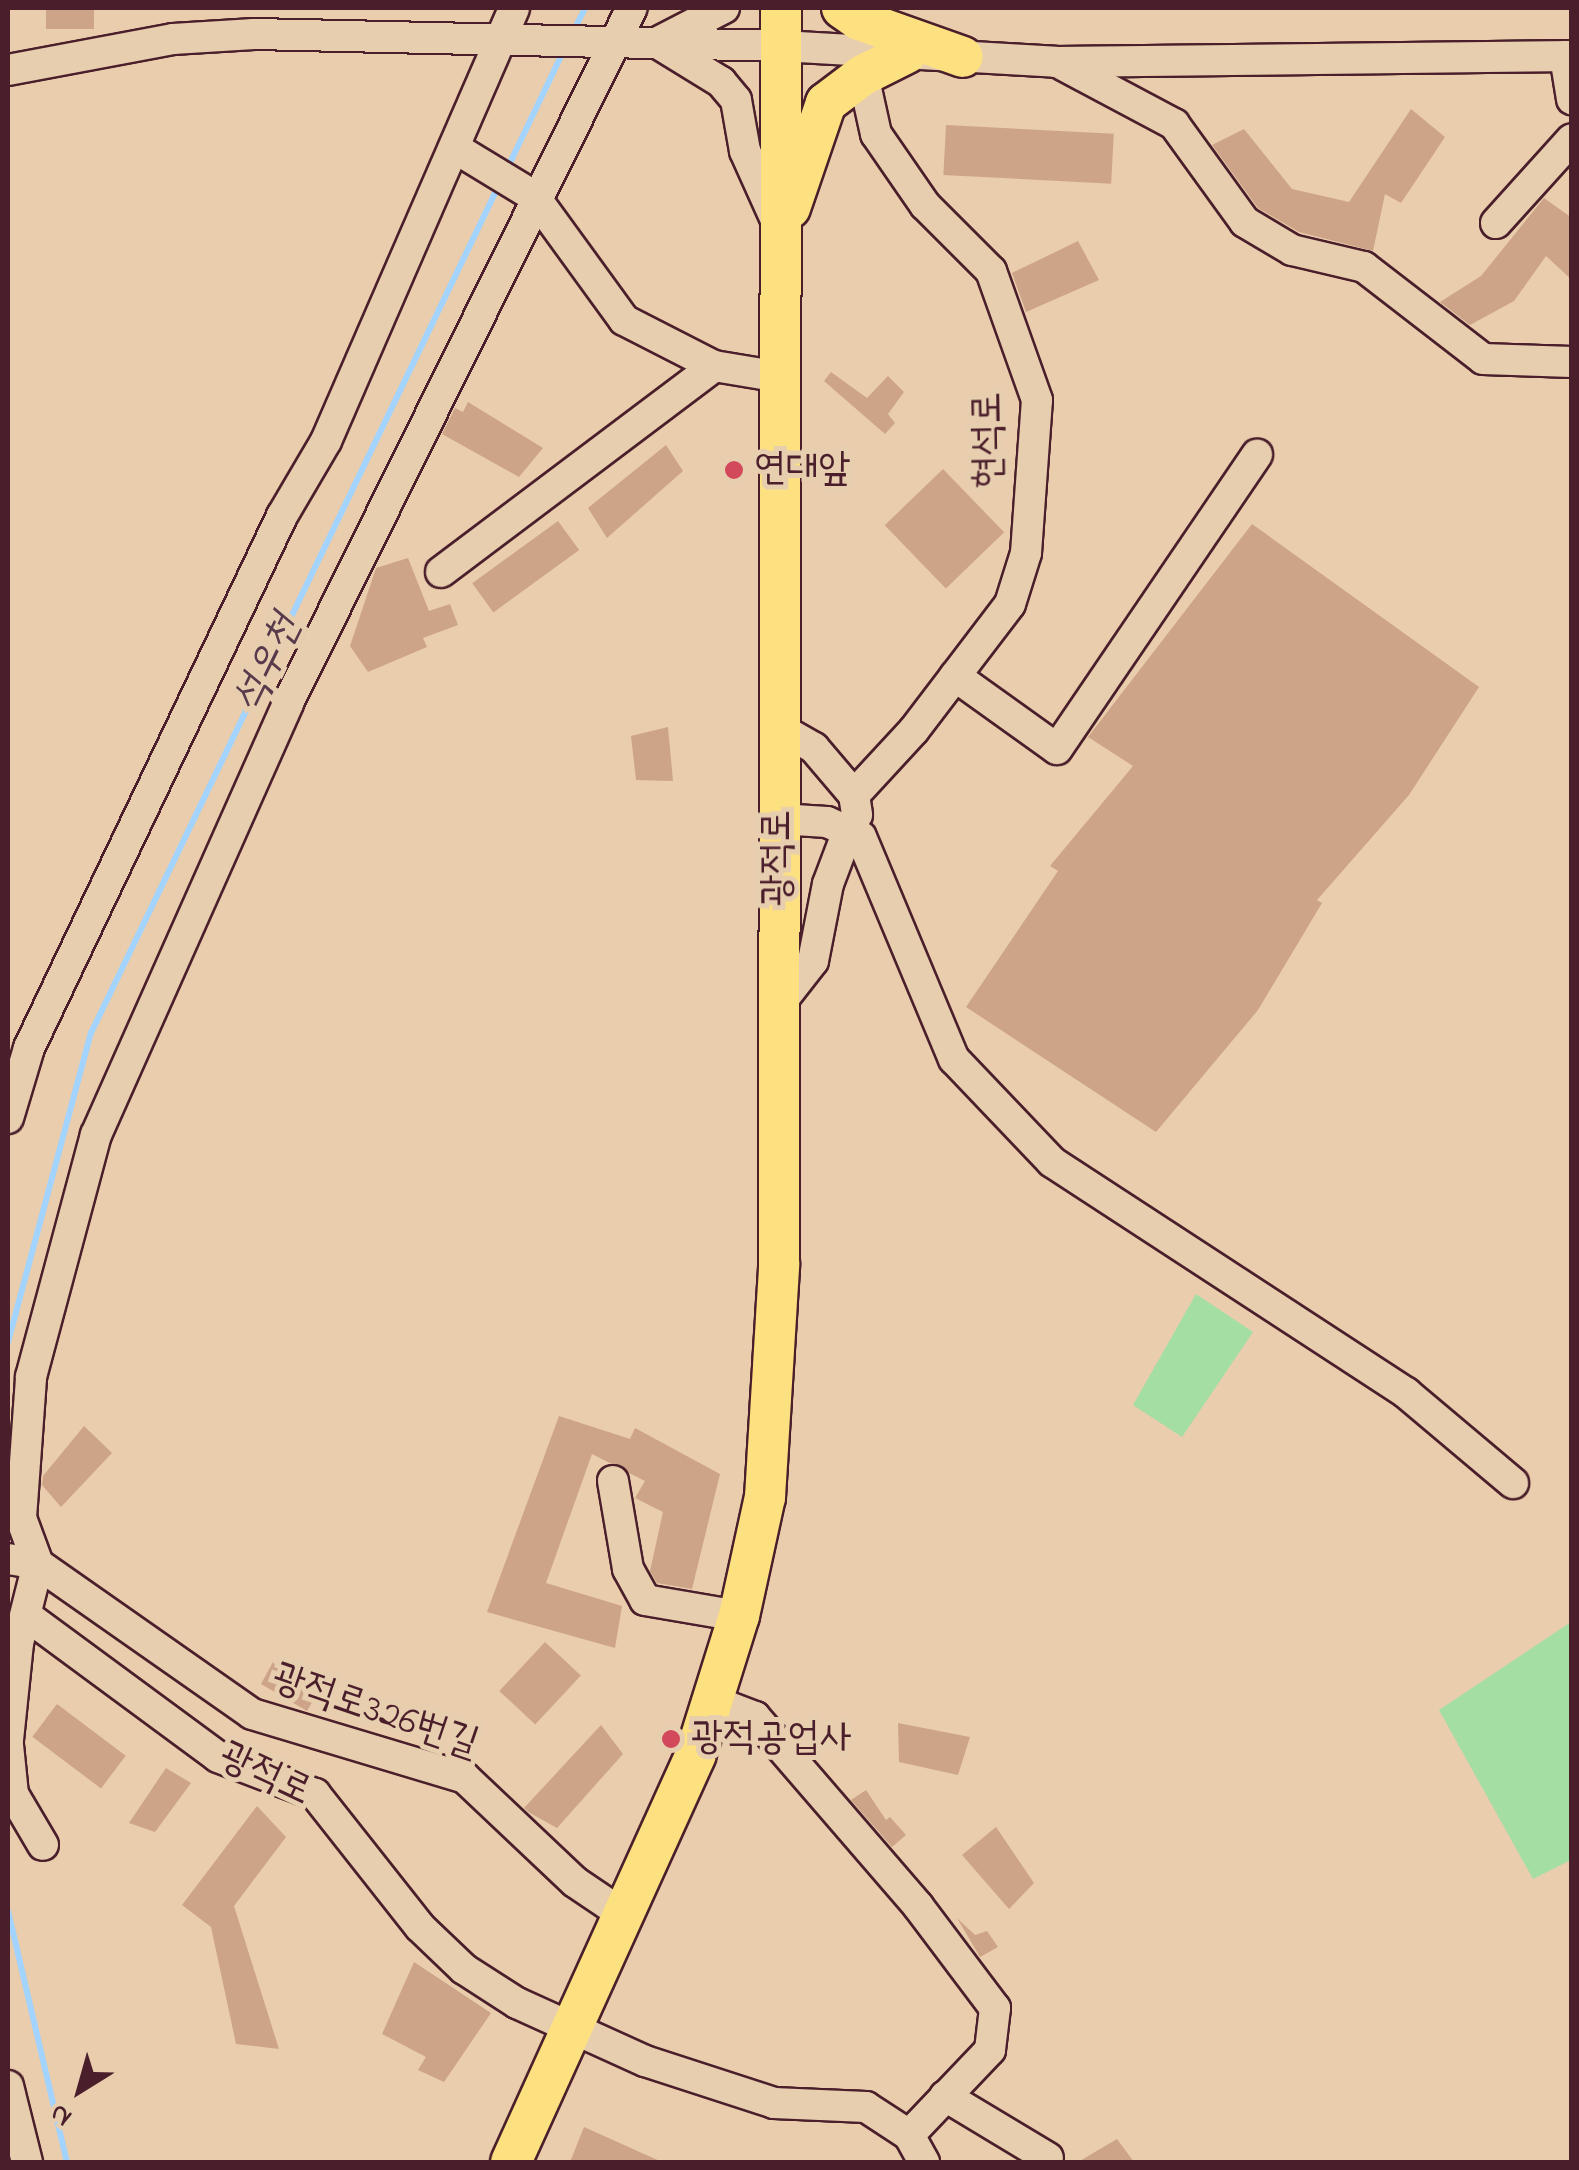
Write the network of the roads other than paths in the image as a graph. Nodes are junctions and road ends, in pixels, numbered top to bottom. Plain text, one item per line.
1 (514, 8) edge
2 (632, 8) edge
3 (724, 8) edge
4 (842, 8) edge
5 (248, 21) edge
6 (781, 27) edge
7 (509, 40) junction
8 (619, 42) junction
9 (656, 42) junction
10 (907, 53) junction
11 (1568, 56) edge
12 (964, 57) junction
13 (1056, 62) junction
14 (8, 70) edge
15 (862, 75) junction
16 (1572, 99) edge
17 (1572, 138) edge
18 (454, 148) junction
19 (534, 196) junction
20 (1496, 223) dead end
21 (780, 230) junction
22 (1572, 362) edge
23 (714, 366) junction
24 (780, 377) junction
25 (1257, 455) dead end
26 (441, 572) dead end
27 (955, 676) junction
28 (779, 728) junction
29 (854, 794) junction
30 (779, 819) junction
31 (855, 834) junction
32 (828, 884) junction
33 (889, 913) junction
34 (776, 1008) junction
35 (16, 1060) edge
36 (8, 1118) edge
37 (613, 1482) dead end
38 (1513, 1483) dead end
39 (22, 1561) edge
40 (28, 1616) junction
41 (739, 1616) junction
42 (713, 1701) junction
43 (8, 1742) edge
44 (44, 1845) dead end
45 (622, 1922) junction
46 (575, 2025) junction
47 (8, 2086) edge
48 (944, 2096) junction
49 (909, 2135) junction
50 (1048, 2158) dead end
51 (27, 2162) edge
52 (511, 2162) edge
53 (924, 2162) edge

1 - 7 street
2 - 8 street
3 - 9 street
4 - 12 main road
5 - 7 street
5 - 14 street
6 - 9 street
6 - 10 street
6 - 21 main road, 광적로
7 - 8 street
7 - 18 street
8 - 9 street
8 - 19 street
9 - 21 street
10 - 12 street
10 - 15 main road
11 - 13 street
11 - 16 street
12 - 13 street
13 - 22 street
15 - 21 main road
15 - 27 street, 현석로
17 - 20 street
18 - 19 street
18 - 35 street
19 - 23 street
19 - 39 street
21 - 24 main road, 광적로
23 - 24 street
23 - 26 street
24 - 28 main road, 광적로
25 - 27 street
27 - 29 street, 현석로
28 - 29 street
28 - 30 main road, 광적로
29 - 31 street
30 - 31 street
30 - 34 main road, 광적로
31 - 32 street
31 - 33 street
32 - 33 street
32 - 34 street
33 - 38 street
34 - 41 main road, 광적로
35 - 36 street
37 - 41 street
39 - 40 street
39 - 45 street, 광적로326번길
40 - 43 street
40 - 46 street, 광적로
41 - 42 main road, 광적로
42 - 45 main road, 광적로
42 - 48 street
43 - 44 street
45 - 46 main road, 광적로
46 - 49 street, 광적로
46 - 52 main road
47 - 51 street
48 - 49 street
48 - 50 street
49 - 53 street

